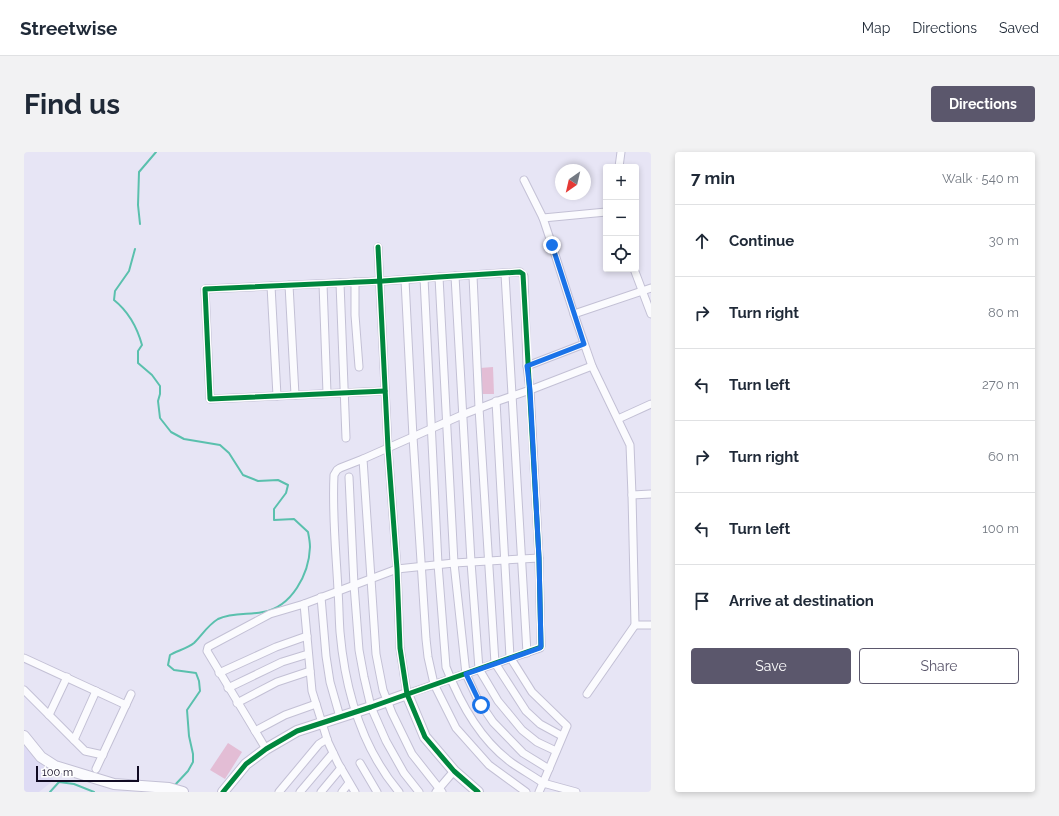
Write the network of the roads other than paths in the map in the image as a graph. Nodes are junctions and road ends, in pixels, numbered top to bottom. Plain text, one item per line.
1 (621, 152) edge
2 (619, 164) edge
3 (524, 180) dead end
4 (603, 212) edge
5 (543, 218) junction
6 (378, 247) dead end
7 (635, 272) edge
8 (505, 274) junction
9 (455, 276) junction
10 (473, 276) junction
11 (439, 277) junction
12 (424, 278) junction
13 (405, 280) junction
14 (379, 281) junction
15 (355, 282) junction
16 (340, 283) junction
17 (323, 284) junction
18 (289, 285) junction
19 (271, 286) junction
20 (651, 288) edge
21 (642, 291) junction
22 (574, 314) junction
23 (651, 314) edge
24 (584, 344) junction
25 (527, 366) junction
26 (592, 366) junction
27 (359, 367) dead end
28 (530, 390) junction
29 (385, 391) junction
30 (326, 393) junction
31 (344, 393) junction
32 (295, 395) junction
33 (277, 396) junction
34 (512, 396) junction
35 (496, 401) junction
36 (651, 404) edge
37 (479, 408) junction
38 (462, 415) junction
39 (618, 419) junction
40 (447, 422) junction
41 (431, 429) junction
42 (412, 437) junction
43 (346, 438) dead end
44 (388, 448) junction
45 (363, 459) junction
46 (349, 477) dead end
47 (651, 494) edge
48 (632, 495) junction
49 (539, 558) junction
50 (521, 559) junction
51 (504, 560) junction
52 (488, 561) junction
53 (471, 562) junction
54 (454, 563) junction
55 (438, 564) junction
56 (421, 566) junction
57 (397, 569) junction
58 (371, 579) junction
59 (354, 585) junction
60 (339, 591) junction
61 (321, 597) junction
62 (304, 604) junction
63 (651, 625) edge
64 (634, 626) junction
65 (307, 636) junction
66 (527, 652) junction
67 (308, 654) junction
68 (24, 658) edge
69 (510, 658) junction
70 (495, 663) junction
71 (479, 669) junction
72 (310, 671) junction
73 (219, 674) junction
74 (466, 674) junction
75 (66, 677) junction
76 (451, 679) junction
77 (434, 684) junction
78 (228, 688) junction
79 (96, 691) junction
80 (131, 694) dead end
81 (407, 694) junction
82 (587, 694) dead end
83 (26, 695) edge
84 (387, 700) junction
85 (237, 703) junction
86 (316, 704) junction
87 (126, 705) junction
88 (371, 707) junction
89 (356, 711) junction
90 (49, 715) junction
91 (340, 717) junction
92 (322, 723) junction
93 (255, 731) junction
94 (24, 736) edge
95 (562, 736) junction
96 (327, 739) junction
97 (74, 740) junction
98 (266, 749) junction
99 (556, 751) junction
100 (333, 753) junction
101 (103, 755) junction
102 (360, 763) dead end
103 (341, 768) junction
104 (96, 769) dead end
105 (549, 769) junction
106 (454, 771) junction
107 (349, 783) junction
108 (543, 783) junction
109 (176, 790) edge
110 (439, 791) edge
111 (222, 792) edge
112 (279, 792) edge
113 (300, 792) edge
114 (321, 792) edge
115 (342, 792) edge
116 (355, 792) edge
117 (377, 792) edge
118 (399, 792) edge
119 (420, 792) edge
120 (478, 792) edge
121 (526, 792) edge
122 (540, 792) edge
123 (576, 792) edge

1 - 2 street
3 - 5 street
4 - 5 street
5 - 22 street
6 - 14 street
7 - 21 street
8 - 10 street
8 - 25 street
8 - 34 street
9 - 10 street
9 - 11 street
9 - 38 street
10 - 37 street
11 - 12 street
11 - 40 street
12 - 13 street
12 - 41 street
13 - 14 street
13 - 42 street
14 - 15 street
14 - 29 street
15 - 16 street
15 - 27 street
16 - 17 street
16 - 31 street
17 - 18 street
17 - 30 street
18 - 19 street
18 - 32 street
19 - 33 street
19 - 33 street
20 - 21 street
21 - 22 street
21 - 23 street
22 - 24 street
24 - 25 street
24 - 26 street
25 - 28 street
26 - 28 street
26 - 39 street
28 - 34 street
28 - 49 street
29 - 31 street
29 - 44 street
30 - 31 street
30 - 32 street
31 - 43 street
32 - 33 street
34 - 35 street
34 - 50 street
35 - 37 street
35 - 51 street
36 - 39 street
37 - 38 street
37 - 52 street
38 - 40 street
38 - 53 street
39 - 48 street
40 - 41 street
40 - 54 street
41 - 42 street
41 - 55 street
42 - 44 street
42 - 56 street
44 - 45 street
44 - 57 street
45 - 58 street
45 - 60 street
46 - 59 street
47 - 48 street
48 - 64 street
49 - 50 street
49 - 66 street
50 - 51 street
50 - 66 street
51 - 52 street
51 - 69 street
52 - 53 street
52 - 70 street
53 - 54 street
53 - 71 street
54 - 55 street
54 - 74 street
55 - 56 street
55 - 76 street
56 - 57 street
56 - 77 street
57 - 58 street
57 - 81 street
58 - 59 street
58 - 84 street
59 - 60 street
59 - 88 street
60 - 61 street
60 - 89 street
61 - 62 street
61 - 91 street
62 - 65 street
62 - 73 street
63 - 64 street
64 - 82 street
65 - 67 street
65 - 73 street
66 - 69 street
67 - 72 street
67 - 78 street
68 - 75 street
69 - 70 street
69 - 95 street
70 - 71 street
70 - 95 street
71 - 74 street
71 - 99 street
72 - 85 street
72 - 86 street
73 - 78 street
74 - 76 street
74 - 105 street
75 - 79 street
75 - 90 street
76 - 77 street
76 - 108 street
77 - 81 street
77 - 121 street
78 - 85 street
79 - 87 street
79 - 97 street
80 - 87 street
81 - 84 street
81 - 106 street
83 - 90 street
84 - 88 street
84 - 110 street
85 - 93 street
86 - 92 street
86 - 93 street
87 - 101 street
88 - 89 street
88 - 119 street
89 - 91 street
89 - 118 street
90 - 97 street
91 - 92 street
92 - 96 street
92 - 98 street
93 - 98 street
94 - 109 street
95 - 99 street
96 - 100 street
96 - 112 street
97 - 101 street
98 - 111 street
99 - 105 street
100 - 103 street
100 - 113 street
101 - 104 street
102 - 117 street
103 - 107 street
103 - 114 street
105 - 108 street
106 - 110 street
106 - 120 street
107 - 115 street
107 - 116 street
108 - 122 street
108 - 123 street

